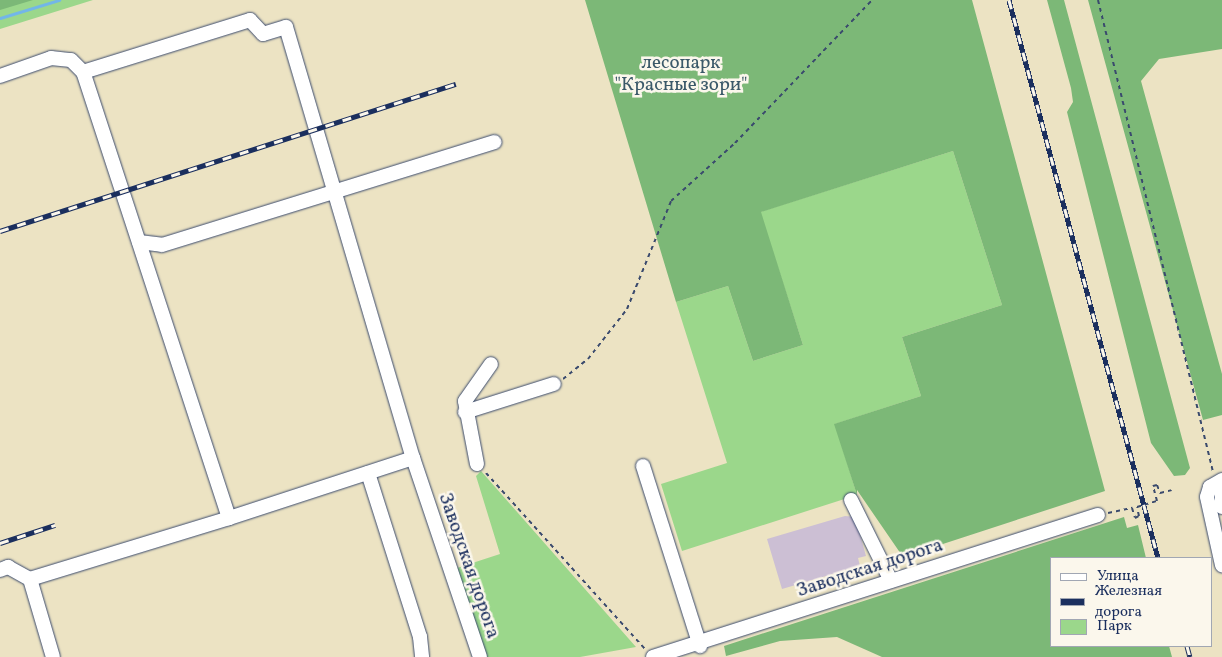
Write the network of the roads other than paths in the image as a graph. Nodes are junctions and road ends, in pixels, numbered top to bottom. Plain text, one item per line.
1 (83, 72) junction
2 (0, 76) edge
3 (494, 142) dead end
4 (337, 192) junction
5 (138, 242) junction
6 (492, 364) dead end
7 (554, 384) road end
8 (465, 412) junction
9 (413, 458) junction
10 (477, 464) road end
11 (643, 466) dead end
12 (368, 473) junction
13 (1219, 480) edge
14 (851, 500) dead end
15 (1222, 507) edge
16 (1102, 514) road end
17 (229, 518) junction
18 (1222, 565) edge
19 (0, 570) edge
20 (30, 579) junction
21 (891, 582) junction
22 (700, 646) junction
23 (650, 653) edge
24 (671, 656) edge
25 (53, 657) edge
26 (422, 657) edge
27 (480, 657) edge

1 - 2 street
1 - 4 street, Заводская дорога
1 - 5 street
3 - 4 street
4 - 5 street
4 - 9 street, Заводская дорога
5 - 17 street
6 - 8 street
7 - 8 street
8 - 10 street
9 - 12 street
9 - 27 street, Заводская дорога
11 - 22 street
12 - 17 street
12 - 26 street
13 - 15 street
13 - 18 street
14 - 21 street
16 - 21 street, Заводская дорога
17 - 20 street
19 - 20 street
20 - 25 street
21 - 22 street, Заводская дорога
22 - 24 street, Заводская дорога
23 - 24 street, Заводская дорога

